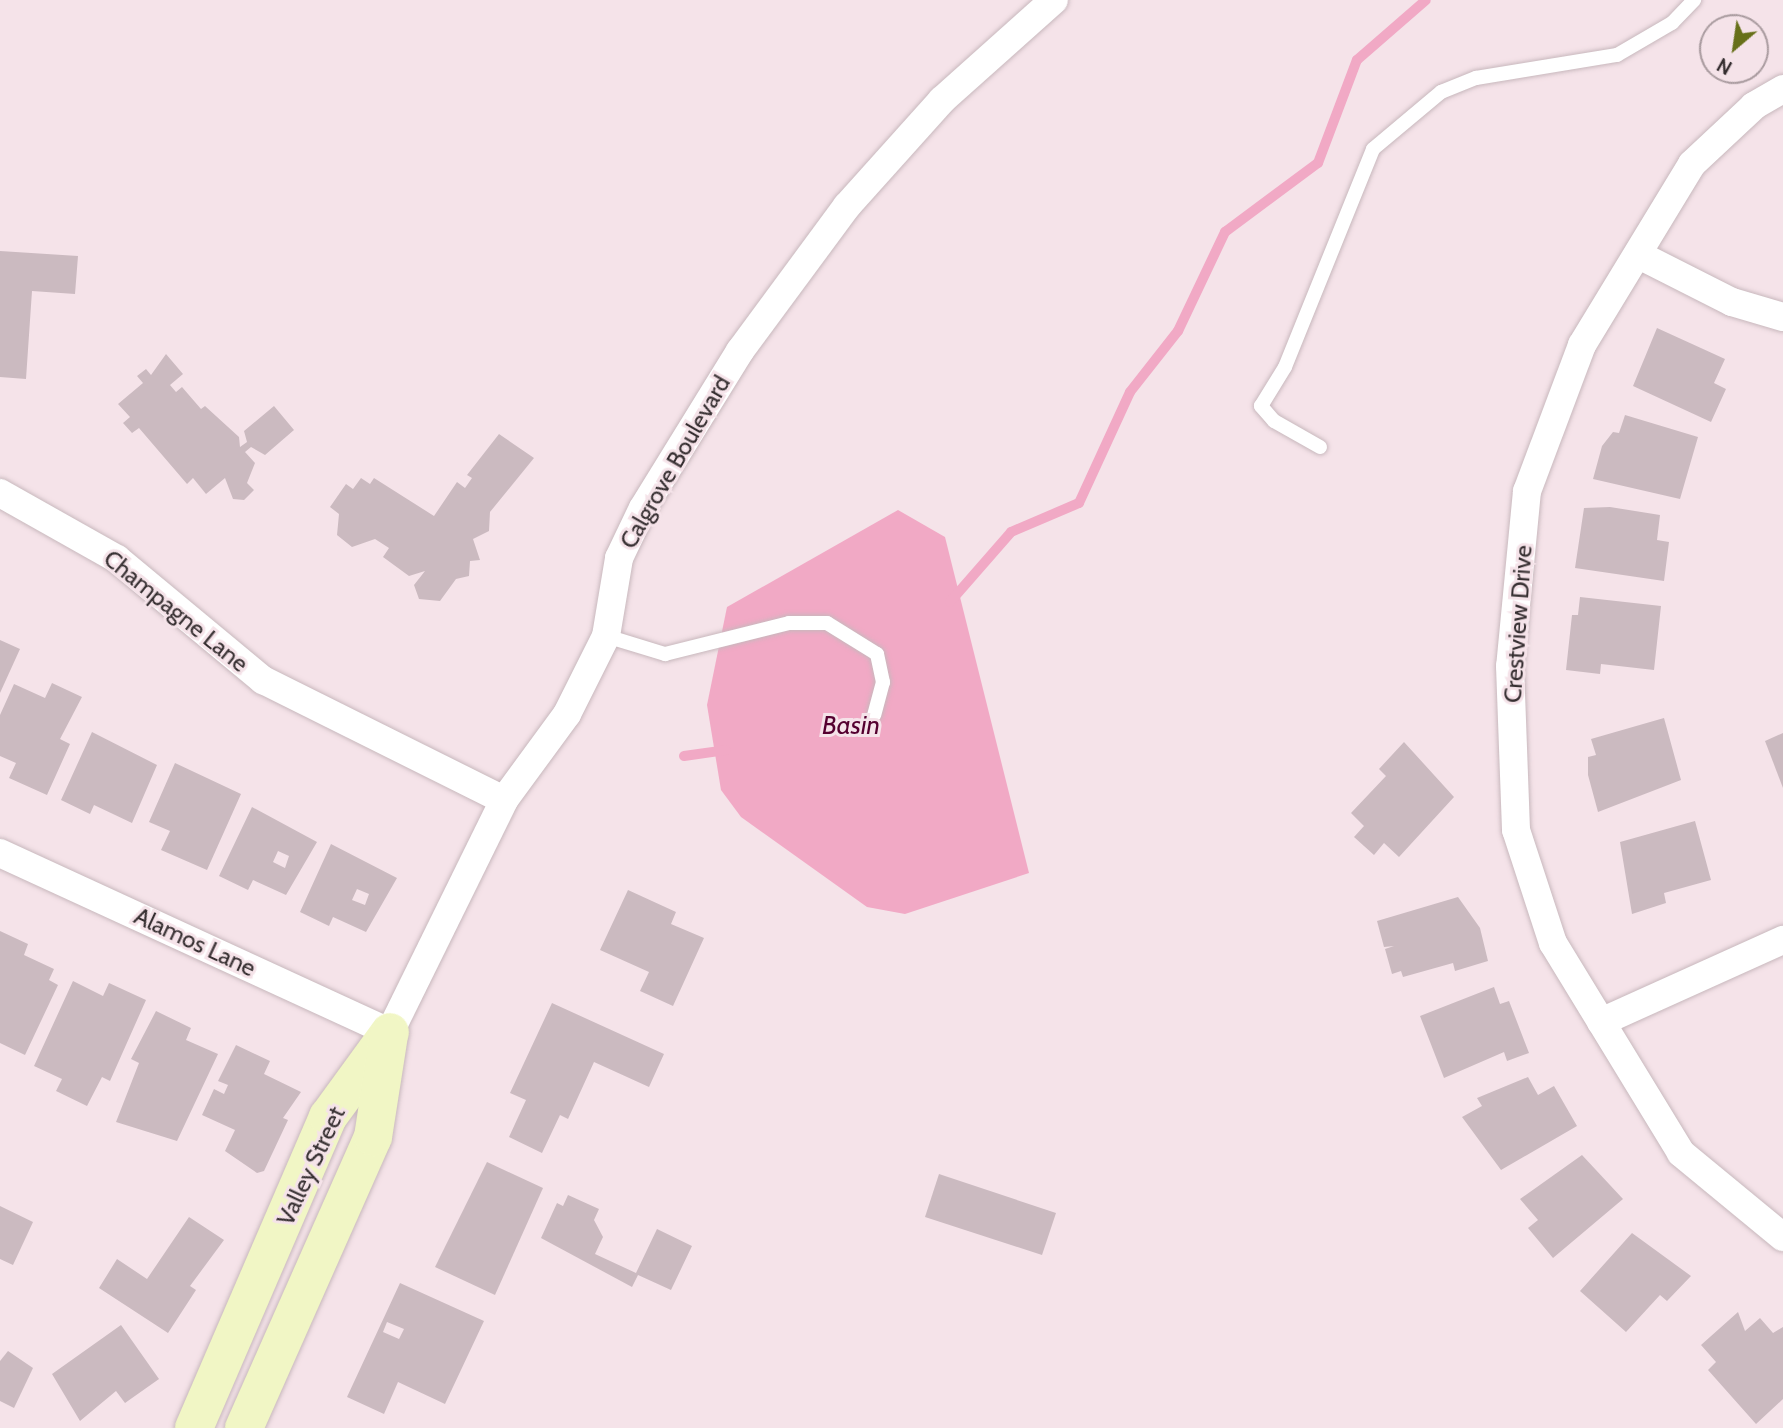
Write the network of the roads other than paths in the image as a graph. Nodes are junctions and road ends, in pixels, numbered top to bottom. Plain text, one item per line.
1 (1054, 0) edge
2 (1694, 0) edge
3 (1783, 89) edge
4 (1639, 255) junction
5 (1783, 317) edge
6 (1320, 447) dead end
7 (0, 493) edge
8 (606, 636) junction
9 (874, 715) dead end
10 (504, 800) junction
11 (0, 853) edge
12 (1783, 940) edge
13 (1601, 1022) junction
14 (390, 1032) junction
15 (1783, 1237) edge
16 (194, 1428) edge
17 (244, 1428) edge

1 - 8 street, Calgrove Boulevard
2 - 6 lane
3 - 4 street, Crestview Drive
4 - 5 street
4 - 13 street, Crestview Drive
7 - 10 street, Champagne Lane
8 - 9 lane
8 - 10 street, Calgrove Boulevard
10 - 14 street, Calgrove Boulevard
11 - 14 street, Alamos Lane
12 - 13 street
13 - 15 street, Crestview Drive
14 - 16 street, Valley Street
14 - 17 street, Valley Street

